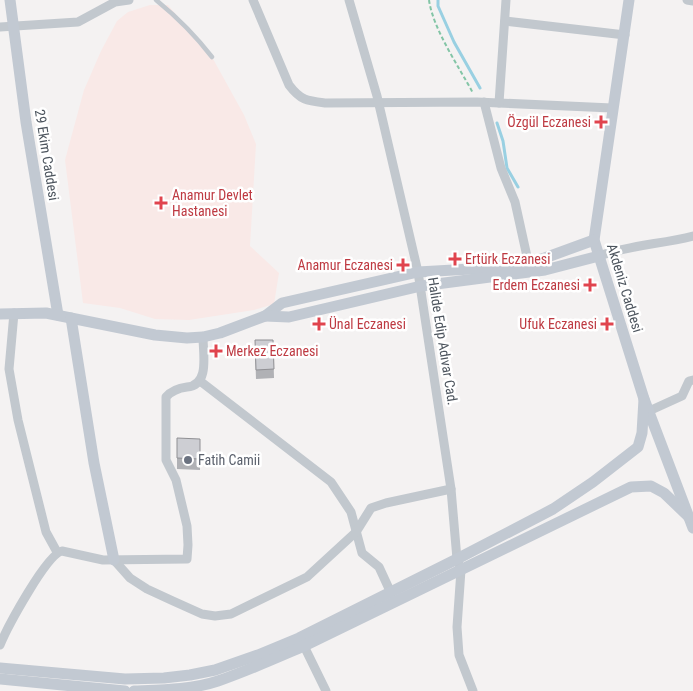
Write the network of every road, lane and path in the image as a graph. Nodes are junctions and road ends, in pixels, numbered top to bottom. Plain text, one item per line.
1 (10, 0) edge
2 (128, 0) edge
3 (156, 0) edge
4 (253, 0) edge
5 (349, 0) edge
6 (429, 0) edge
7 (506, 0) edge
8 (629, 0) edge
9 (687, 0) edge
10 (693, 1) edge
11 (505, 21) junction
12 (13, 27) junction
13 (0, 28) edge
14 (625, 34) junction
15 (212, 57) dead end
16 (378, 102) junction
17 (480, 102) junction
18 (499, 103) junction
19 (612, 108) junction
20 (693, 236) edge
21 (594, 240) junction
22 (599, 256) junction
23 (528, 261) junction
24 (418, 272) junction
25 (420, 286) junction
26 (14, 313) junction
27 (0, 314) edge
28 (58, 315) junction
29 (265, 316) junction
30 (71, 318) junction
31 (203, 337) junction
32 (693, 380) edge
33 (200, 381) junction
34 (644, 399) junction
35 (649, 411) junction
36 (451, 489) junction
37 (692, 520) edge
38 (356, 532) junction
39 (57, 552) junction
40 (114, 560) junction
41 (459, 565) junction
42 (391, 592) junction
43 (0, 645) edge
44 (304, 646) junction
45 (0, 668) edge
46 (0, 679) edge
47 (125, 691) edge
48 (134, 691) edge
49 (326, 691) edge
50 (473, 691) edge

1 - 12 street, 29 Ekim Caddesi
2 - 12 street
3 - 15 lane
4 - 16 street
5 - 16 street, Halide Edip Adıvar Cad.
6 - 17 path
7 - 11 street
8 - 14 street, Akdeniz Caddesi
9 - 10 street
11 - 14 street
11 - 18 street
12 - 13 street
12 - 28 street, 29 Ekim Caddesi
14 - 19 street, Akdeniz Caddesi
16 - 17 street
16 - 24 street, Halide Edip Adıvar Cad.
17 - 18 street
17 - 23 street
18 - 19 street
19 - 21 street, Akdeniz Caddesi
20 - 22 street
21 - 22 street, Akdeniz Caddesi
21 - 23 street
22 - 25 street
22 - 34 street, Akdeniz Caddesi
23 - 24 street
24 - 25 street, Halide Edip Adıvar Cad.
24 - 29 street
25 - 29 street
25 - 36 street, Halide Edip Adıvar Cad.
26 - 27 street
26 - 28 street
26 - 39 street
28 - 30 street
29 - 31 street
30 - 31 street
30 - 40 street
31 - 33 street
32 - 35 street
33 - 38 street
33 - 40 street
34 - 35 street, Akdeniz Caddesi
34 - 41 street
35 - 37 street, Akdeniz Caddesi
36 - 38 street
36 - 41 street, Halide Edip Adıvar Cad.
37 - 41 street
38 - 40 street
38 - 42 street
39 - 40 street
39 - 43 street
41 - 42 street
41 - 44 street
41 - 50 street, Halide Edip Adıvar Cad.
42 - 45 street
44 - 48 street
44 - 49 street
46 - 47 street

